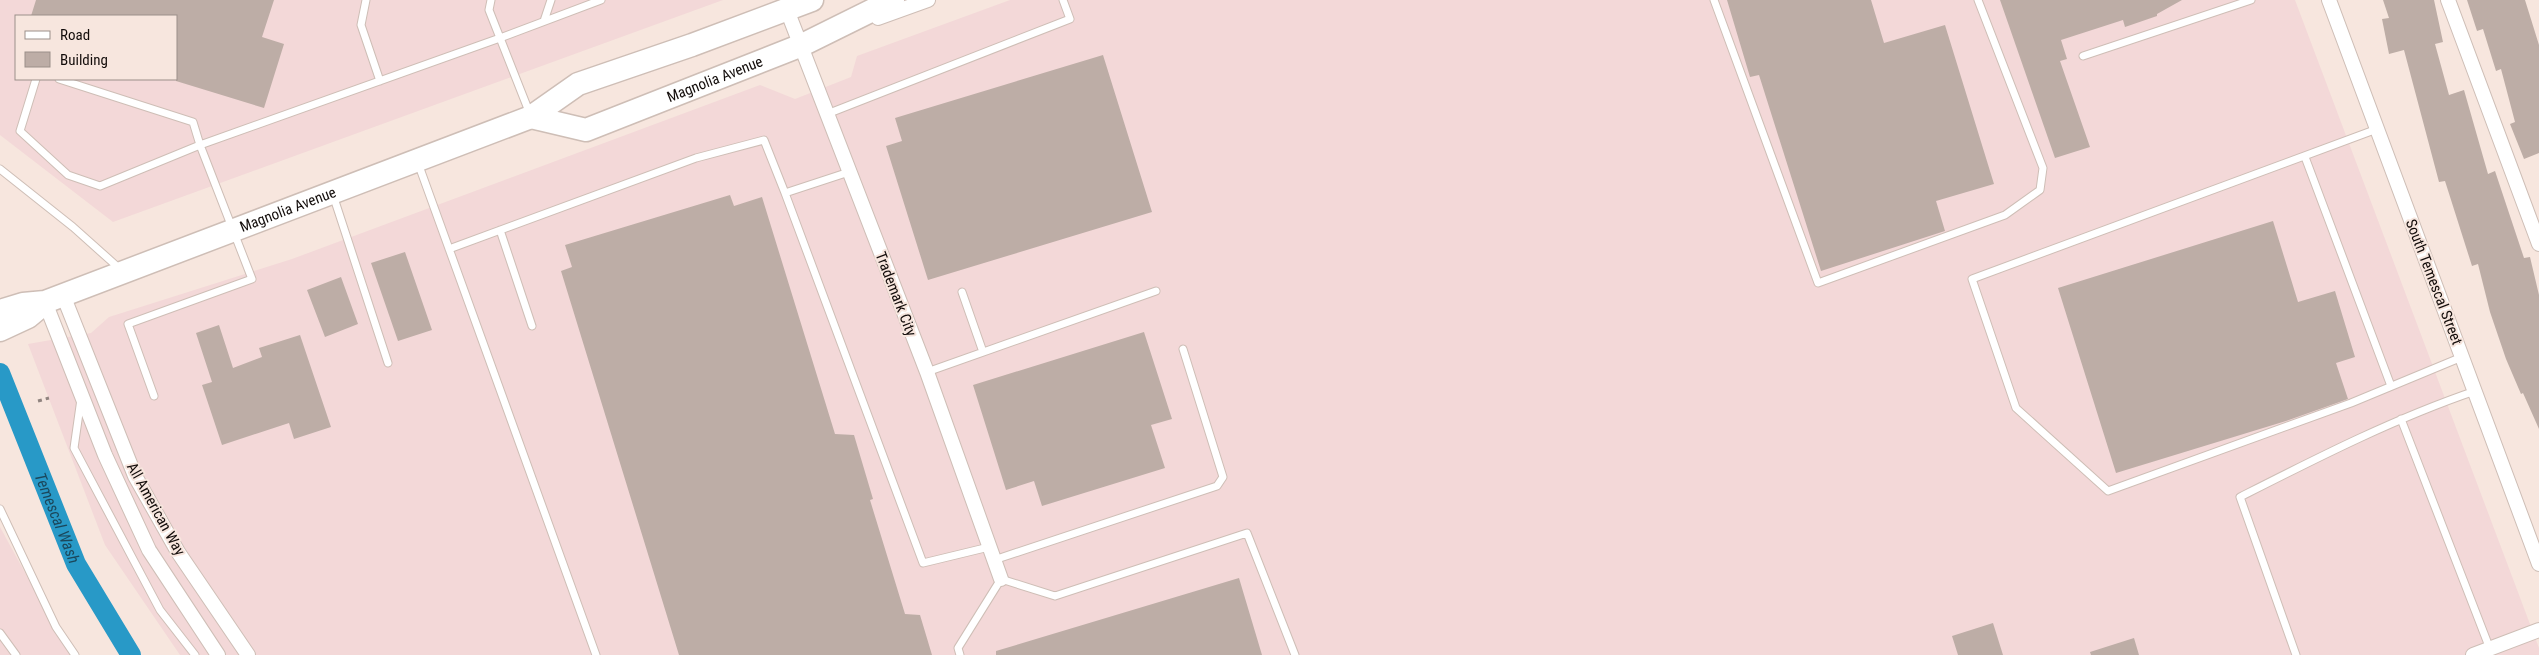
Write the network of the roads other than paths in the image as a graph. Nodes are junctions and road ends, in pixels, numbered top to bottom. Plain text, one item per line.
1 (366, 0) edge
2 (491, 0) edge
3 (551, 0) edge
4 (601, 0) edge
5 (812, 0) edge
6 (892, 0) edge
7 (928, 0) edge
8 (1063, 0) edge
9 (1714, 0) edge
10 (1978, 0) edge
11 (2251, 0) edge
12 (2329, 0) edge
13 (2448, 0) edge
14 (787, 10) junction
15 (544, 21) junction
16 (500, 38) junction
17 (802, 45) junction
18 (2083, 56) dead end
19 (36, 80) edge
20 (62, 80) edge
21 (380, 81) junction
22 (828, 114) junction
23 (531, 117) junction
24 (2377, 129) junction
25 (200, 145) junction
26 (2305, 157) junction
27 (417, 160) junction
28 (0, 170) edge
29 (849, 172) junction
30 (332, 192) junction
31 (786, 194) junction
32 (233, 230) junction
33 (500, 230) junction
34 (2538, 237) edge
35 (449, 249) junction
36 (124, 272) junction
37 (1156, 291) dead end
38 (962, 292) dead end
39 (54, 299) junction
40 (25, 310) junction
41 (0, 311) edge
42 (532, 326) dead end
43 (0, 330) edge
44 (1183, 349) dead end
45 (983, 352) junction
46 (2462, 357) junction
47 (388, 363) dead end
48 (927, 372) junction
49 (2392, 386) junction
50 (2475, 391) junction
51 (81, 395) junction
52 (154, 396) dead end
53 (2401, 419) junction
54 (0, 509) edge
55 (990, 547) junction
56 (994, 560) junction
57 (2539, 564) edge
58 (1001, 579) junction
59 (2539, 630) edge
60 (0, 633) edge
61 (2490, 649) junction
62 (16, 655) edge
63 (75, 655) edge
64 (195, 655) edge
65 (218, 655) edge
66 (248, 655) edge
67 (596, 655) edge
68 (960, 655) edge
69 (1295, 655) edge
70 (2296, 655) edge
71 (2473, 655) edge

1 - 21 lane
2 - 16 lane
3 - 15 lane
4 - 15 lane
5 - 14 main road, Magnolia Avenue
6 - 17 main road, Magnolia Avenue
7 - 17 street
8 - 22 lane
9 - 10 lane
11 - 18 lane
12 - 24 street, South Temescal Street
13 - 34 street
14 - 17 street, Trademark City
14 - 23 main road, Magnolia Avenue
15 - 16 lane
16 - 21 lane
16 - 23 lane
17 - 22 street, Trademark City
17 - 23 main road, Magnolia Avenue
19 - 25 lane
20 - 25 lane
21 - 25 lane
22 - 29 street, Trademark City
23 - 27 main road, Magnolia Avenue
24 - 26 lane
24 - 46 street, South Temescal Street
25 - 32 lane
26 - 49 lane
26 - 49 lane
27 - 30 main road, Magnolia Avenue
27 - 35 lane
28 - 36 lane
29 - 31 lane
29 - 48 street, Trademark City
30 - 32 main road, Magnolia Avenue
30 - 47 lane
31 - 33 lane
31 - 55 lane
32 - 36 main road, Magnolia Avenue
32 - 52 lane
33 - 35 lane
33 - 42 lane
35 - 67 lane
36 - 39 main road, Magnolia Avenue
37 - 45 lane
38 - 45 lane
39 - 40 main road, Magnolia Avenue
39 - 51 street, All American Way
39 - 66 street, All American Way
40 - 41 main road, Magnolia Avenue
40 - 43 main road, Magnolia Avenue
44 - 56 lane
45 - 48 lane
46 - 49 lane
46 - 50 street, South Temescal Street
48 - 55 street, Trademark City
50 - 53 lane
50 - 57 street, South Temescal Street
51 - 64 lane
51 - 65 street, All American Way
53 - 61 lane
53 - 70 lane
54 - 63 lane
55 - 56 street, Trademark City
56 - 58 street, Trademark City
58 - 68 lane
58 - 69 lane
59 - 61 street
60 - 62 lane
61 - 71 street

